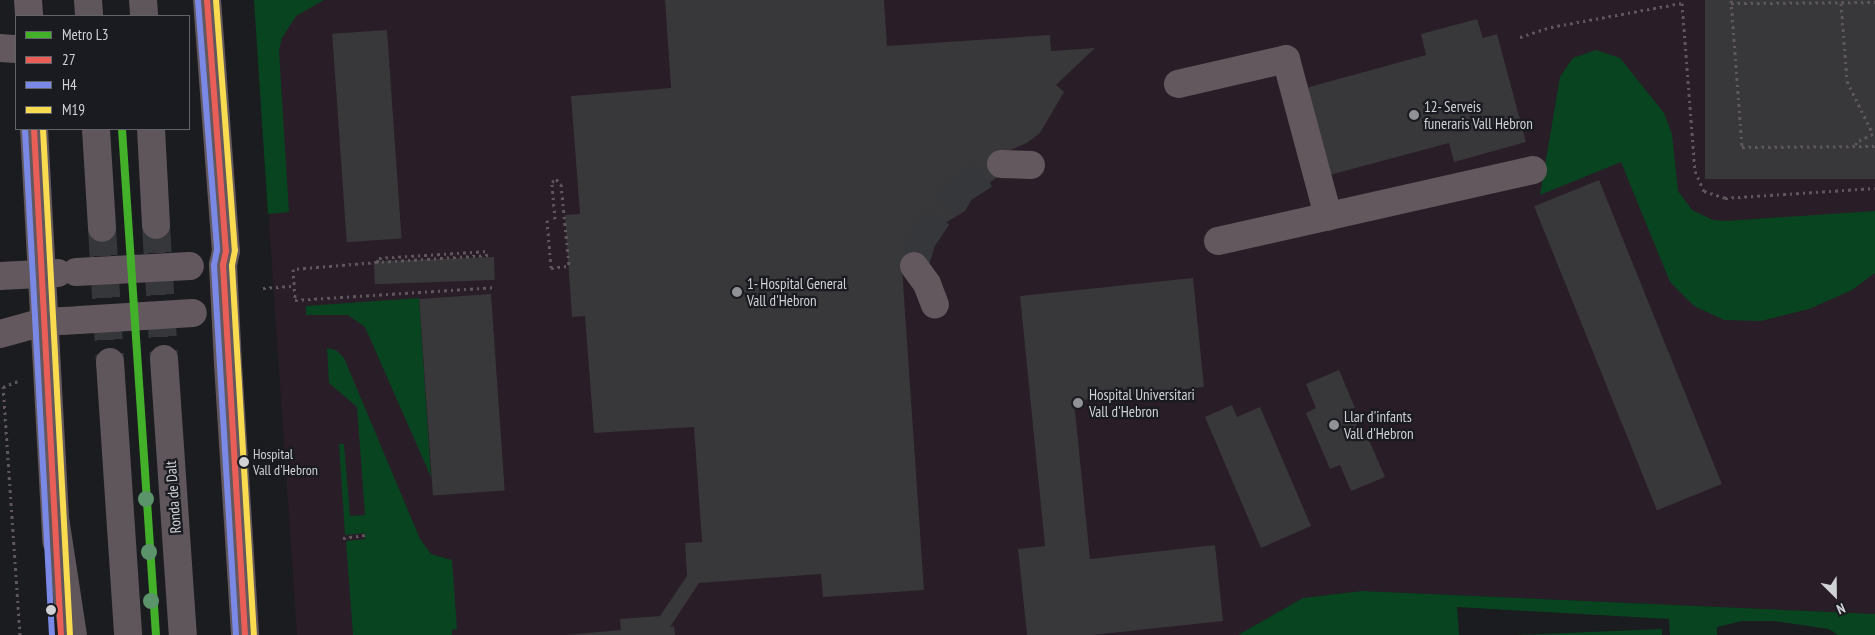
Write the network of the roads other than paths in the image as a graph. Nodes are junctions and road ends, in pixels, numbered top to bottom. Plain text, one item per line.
1 (28, 0) edge
2 (88, 0) edge
3 (143, 0) edge
4 (207, 0) edge
5 (29, 15) edge
6 (89, 15) edge
7 (144, 15) edge
8 (0, 48) edge
9 (15, 49) edge
10 (1178, 84) dead end
11 (34, 130) edge
12 (96, 130) edge
13 (150, 130) edge
14 (1000, 164) tunnel mouth
15 (1031, 165) dead end
16 (1533, 170) dead end
17 (1328, 216) junction
18 (156, 225) tunnel mouth
19 (102, 228) tunnel mouth
20 (1218, 241) dead end
21 (223, 265) junction
22 (914, 266) dead end
23 (41, 274) junction
24 (0, 276) edge
25 (935, 305) dead end
26 (226, 311) junction
27 (43, 322) junction
28 (0, 334) edge
29 (164, 359) tunnel mouth
30 (110, 362) tunnel mouth
31 (55, 518) junction
32 (61, 635) edge
33 (73, 635) edge
34 (128, 635) edge
35 (183, 635) edge
36 (246, 635) edge

1 - 5 street
2 - 6 highway
3 - 7 highway
4 - 21 street
8 - 9 street
10 - 17 street
11 - 23 street
12 - 19 highway
13 - 18 highway
14 - 15 street
16 - 17 street
17 - 20 street
21 - 23 street, bridge
21 - 26 street
22 - 25 street
23 - 24 street
23 - 27 street
26 - 27 street, bridge
26 - 36 street
27 - 28 street
27 - 31 street
29 - 35 highway, Ronda de Dalt
30 - 34 highway
31 - 32 street
31 - 33 highway

